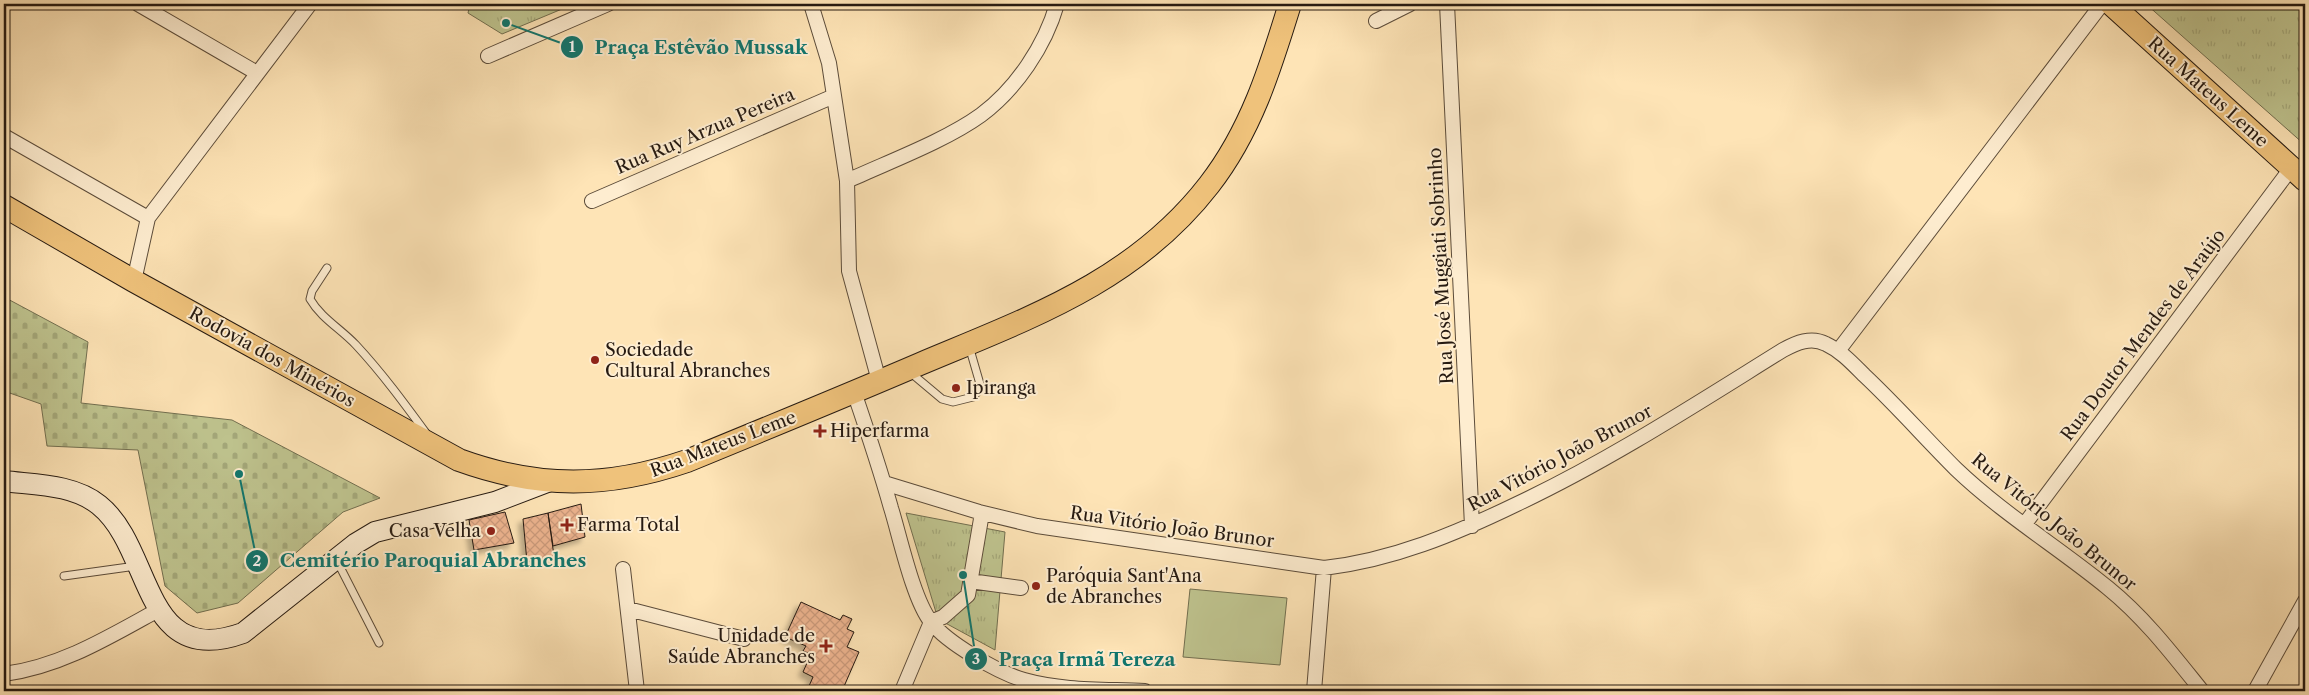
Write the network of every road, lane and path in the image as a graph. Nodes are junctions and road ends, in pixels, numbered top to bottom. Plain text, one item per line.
1 (138, 4) edge
2 (310, 4) edge
3 (608, 4) edge
4 (811, 4) edge
5 (1056, 4) edge
6 (1290, 4) edge
7 (1410, 4) edge
8 (1448, 4) edge
9 (2102, 4) edge
10 (2111, 4) edge
11 (1376, 21) dead end
12 (488, 56) dead end
13 (257, 73) junction
14 (834, 96) junction
15 (4, 136) edge
16 (2298, 173) edge
17 (848, 181) junction
18 (592, 201) dead end
19 (4, 206) edge
20 (148, 218) junction
21 (327, 268) dead end
22 (134, 281) junction
23 (968, 344) junction
24 (1838, 351) junction
25 (907, 370) junction
26 (879, 381) junction
27 (854, 392) junction
28 (439, 450) junction
29 (4, 481) edge
30 (550, 481) junction
31 (884, 483) junction
32 (982, 513) junction
33 (2024, 525) junction
34 (1472, 526) junction
35 (336, 558) junction
36 (139, 566) junction
37 (1324, 568) junction
38 (623, 569) dead end
39 (64, 576) dead end
40 (970, 581) junction
41 (1021, 588) dead end
42 (2305, 600) edge
43 (158, 610) junction
44 (628, 610) junction
45 (931, 622) junction
46 (744, 639) dead end
47 (379, 643) dead end
48 (4, 674) edge
49 (638, 691) edge
50 (902, 691) edge
51 (1145, 691) edge
52 (1314, 691) edge
53 (2202, 691) edge
54 (2255, 691) edge

1 - 13 street
2 - 13 street
3 - 12 street
4 - 14 street
5 - 17 street
6 - 23 main road, Rua Mateus Leme
7 - 11 street
8 - 34 street, Rua José Muggiati Sobrinho
9 - 24 street
10 - 16 main road, Rua Mateus Leme
13 - 20 street
14 - 17 street
14 - 18 street, Rua Ruy Arzua Pereira
15 - 20 street
16 - 33 street, Rua Doutor Mendes de Araújo
17 - 26 street
19 - 22 main road, Rodovia dos Minérios
20 - 22 street
21 - 28 lane
22 - 28 main road, Rodovia dos Minérios
23 - 25 main road, Rua Mateus Leme
23 - 25 lane
24 - 33 street, Rua Vitório João Brunor
24 - 34 street, Rua Vitório João Brunor
25 - 26 main road, Rua Mateus Leme
26 - 27 main road, Rua Mateus Leme
27 - 30 main road, Rua Mateus Leme
27 - 31 street
28 - 30 main road, Rodovia dos Minérios
29 - 36 street, Rua Mateus Leme
30 - 35 street, Rua Mateus Leme
31 - 32 street, Rua Vitório João Brunor
31 - 45 street
32 - 37 street, Rua Vitório João Brunor
32 - 40 street
33 - 53 street, Rua Vitório João Brunor
34 - 37 street, Rua Vitório João Brunor
35 - 43 street, Rua Mateus Leme
35 - 47 lane
36 - 39 lane
36 - 43 street, Rua Mateus Leme
37 - 52 street
38 - 44 street
40 - 41 street
40 - 45 street
42 - 54 street
43 - 48 street
44 - 46 street
44 - 49 street
45 - 50 street
45 - 51 street

